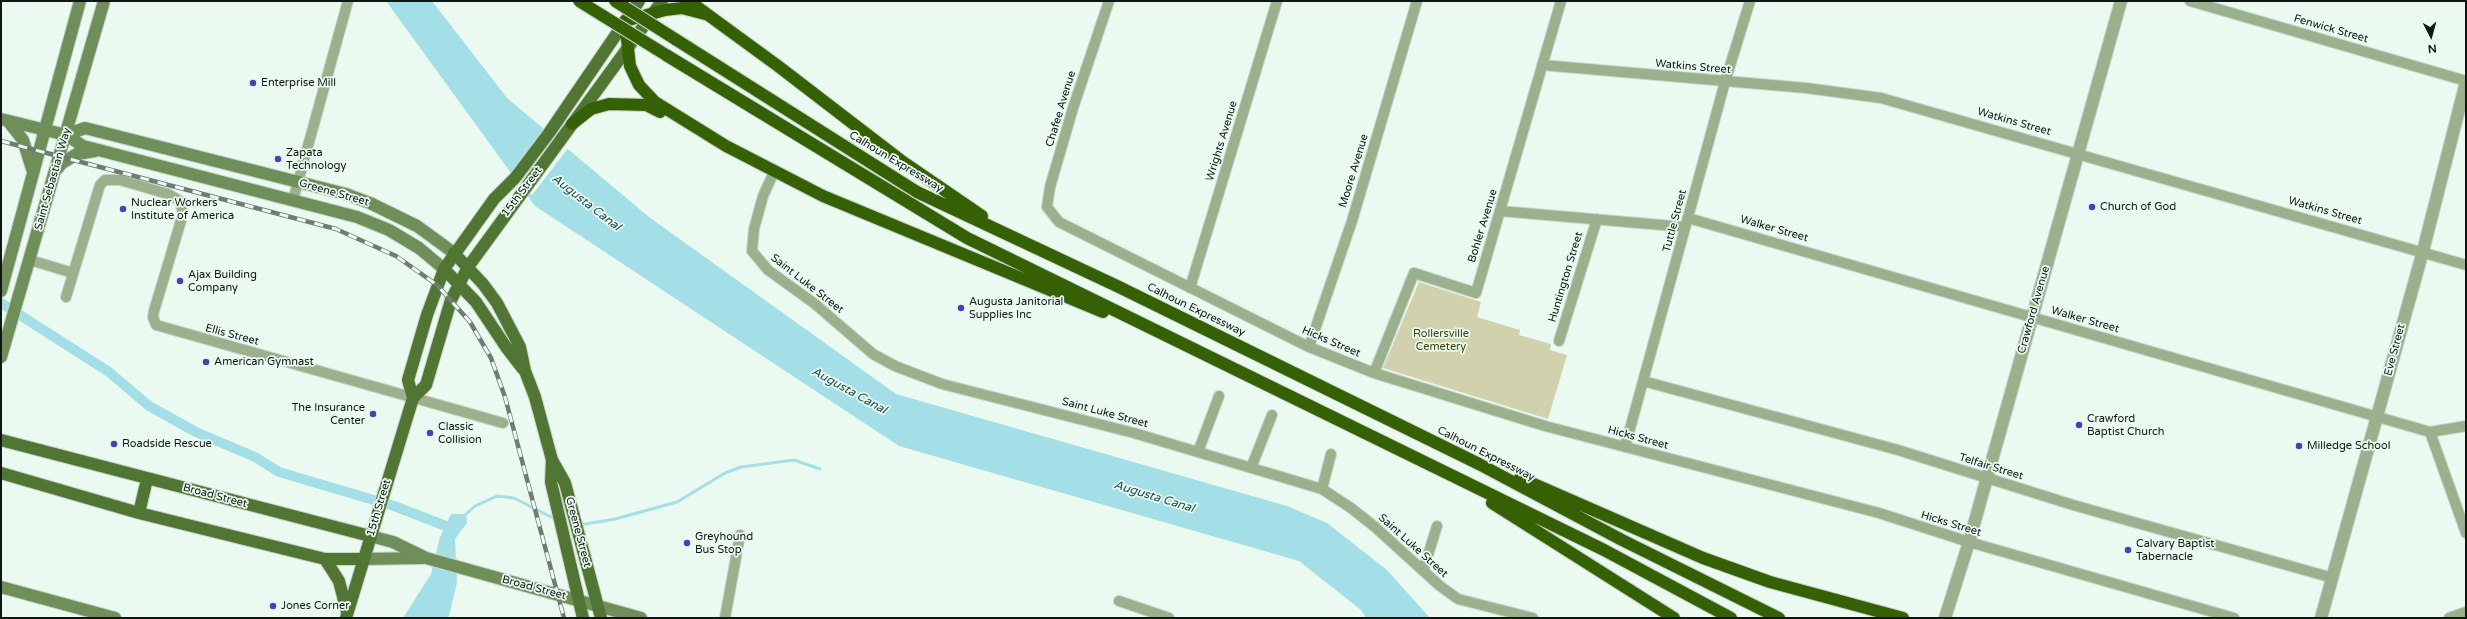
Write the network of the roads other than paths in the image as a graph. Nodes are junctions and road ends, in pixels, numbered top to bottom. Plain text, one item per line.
1 (80, 1) edge
2 (104, 1) edge
3 (348, 1) edge
4 (579, 1) edge
5 (615, 1) edge
6 (639, 1) edge
7 (662, 1) edge
8 (689, 1) edge
9 (1109, 1) edge
10 (1277, 1) edge
11 (1418, 1) edge
12 (1561, 1) edge
13 (1750, 1) edge
14 (2121, 1) edge
15 (2190, 1) edge
16 (653, 13) junction
17 (705, 14) junction
18 (625, 21) junction
19 (627, 48) junction
20 (1542, 65) junction
21 (2466, 81) edge
22 (1725, 82) junction
23 (679, 118) junction
24 (5, 120) edge
25 (572, 124) junction
26 (44, 130) junction
27 (66, 134) junction
28 (102, 151) junction
29 (2078, 154) junction
30 (33, 170) junction
31 (56, 170) junction
32 (774, 172) junction
33 (298, 182) junction
34 (293, 200) junction
35 (1500, 211) junction
36 (1596, 219) junction
37 (1059, 222) joint
38 (1687, 223) junction
39 (1022, 242) junction
40 (2423, 251) junction
41 (454, 253) junction
42 (30, 260) junction
43 (2466, 265) edge
44 (468, 267) junction
45 (444, 269) junction
46 (73, 273) junction
47 (459, 285) junction
48 (1190, 288) junction
49 (1, 291) edge
50 (66, 297) dead end
51 (2032, 317) junction
52 (1559, 341) dead end
53 (1310, 347) junction
54 (1, 356) edge
55 (1214, 358) junction
56 (525, 371) junction
57 (1374, 372) junction
58 (1643, 380) junction
59 (1219, 396) dead end
60 (413, 398) junction
61 (1373, 412) junction
62 (1272, 415) dead end
63 (2376, 417) junction
64 (503, 423) dead end
65 (2466, 426) edge
66 (2430, 432) junction
67 (1, 440) edge
68 (1625, 447) junction
69 (1198, 452) junction
70 (1331, 454) dead end
71 (552, 460) junction
72 (1251, 468) junction
73 (1437, 468) junction
74 (1, 473) edge
75 (147, 479) junction
76 (1987, 479) junction
77 (1322, 489) junction
78 (139, 513) junction
79 (1437, 526) dead end
80 (2466, 533) edge
81 (740, 535) dead end
82 (370, 536) junction
83 (1969, 542) junction
84 (426, 558) junction
85 (324, 559) junction
86 (363, 559) junction
87 (1423, 571) junction
88 (2333, 578) junction
89 (1, 588) edge
90 (578, 600) junction
91 (1120, 601) dead end
92 (598, 606) junction
93 (2464, 614) edge
94 (347, 616) edge
95 (115, 618) edge
96 (583, 618) edge
97 (601, 618) edge
98 (641, 618) edge
99 (725, 618) edge
100 (1169, 618) edge
101 (1533, 618) edge
102 (1674, 618) edge
103 (1731, 618) edge
104 (1779, 618) edge
105 (1903, 618) edge
106 (1945, 618) edge
107 (2234, 618) edge
108 (2321, 618) edge
109 (2449, 618) edge

1 - 26 main road, Saint Sebastian Way
2 - 27 main road, Saint Sebastian Way
3 - 33 street
4 - 55 highway, bridge
5 - 39 highway, Calhoun Expressway, bridge
6 - 18 main road, 15th Street
7 - 16 main road, 15th Street
8 - 17 highway
9 - 37 street, Chafee Avenue
10 - 48 street, Wrights Avenue
11 - 53 street, Moore Avenue
12 - 20 street, Bohler Avenue
13 - 22 street, Tuttle Street
14 - 29 street, Crawford Avenue
15 - 21 street, Fenwick Street
16 - 17 highway
16 - 18 highway
16 - 19 main road, 15th Street
17 - 39 highway
18 - 19 highway
18 - 41 main road, 15th Street
19 - 23 highway
19 - 25 main road, 15th Street
20 - 22 street, Watkins Street
20 - 35 street, Bohler Avenue
21 - 40 street, Eve Street
22 - 29 street, Watkins Street
22 - 38 street, Tuttle Street
23 - 25 highway
23 - 32 highway
24 - 26 main road, Greene Street
24 - 30 main road
25 - 44 main road, 15th Street
26 - 27 main road, Greene Street
26 - 30 main road, Saint Sebastian Way
27 - 28 main road, Greene Street
27 - 31 main road, Saint Sebastian Way
27 - 33 main road, Greene Street
28 - 31 main road
28 - 34 main road, Greene Street
29 - 40 street, Watkins Street
29 - 51 street, Crawford Avenue
30 - 49 main road, Saint Sebastian Way
31 - 42 main road, Saint Sebastian Way
32 - 55 highway
32 - 69 street, Saint Luke Street
33 - 34 street
33 - 41 main road, Greene Street
34 - 45 main road, Greene Street
35 - 36 street, Walker Street
35 - 57 street, Bohler Avenue
36 - 38 street, Walker Street
36 - 52 street, Huntington Street
37 - 48 street, Hicks Street
38 - 51 street, Walker Street
38 - 58 street, Tuttle Street
39 - 61 highway, Calhoun Expressway
40 - 43 street, Watkins Street
40 - 63 street, Eve Street
41 - 44 main road, Greene Street
41 - 45 main road, 15th Street
42 - 46 street
42 - 54 main road, Saint Sebastian Way
44 - 47 main road, 15th Street
44 - 56 main road, Greene Street
45 - 47 main road, Greene Street
45 - 60 main road, 15th Street
46 - 50 street
46 - 60 street, Ellis Street
47 - 56 main road, Greene Street
47 - 60 main road, 15th Street
48 - 53 street, Hicks Street
51 - 63 street, Walker Street
51 - 76 street, Crawford Avenue
53 - 57 street, Hicks Street
55 - 73 highway
56 - 71 main road, Greene Street
57 - 68 street, Hicks Street
58 - 68 street, Tuttle Street
58 - 76 street, Telfair Street
59 - 69 street
60 - 64 street, Ellis Street
60 - 82 main road, 15th Street
61 - 104 highway, Calhoun Expressway
61 - 105 highway
62 - 72 street
63 - 66 street, Walker Street
63 - 88 street, Eve Street
65 - 66 street, Walker Street
66 - 80 street
67 - 75 main road, Broad Street
68 - 83 street, Hicks Street
69 - 72 street, Saint Luke Street
70 - 77 street
71 - 90 main road, Greene Street
71 - 92 main road, Greene Street
72 - 77 street, Saint Luke Street
73 - 102 highway
73 - 103 highway
74 - 78 main road, Broad Street
75 - 78 main road
75 - 82 main road, Broad Street
76 - 83 street, Crawford Avenue
76 - 88 street, Telfair Street
77 - 87 street, Saint Luke Street
78 - 85 main road, Broad Street
79 - 87 street
81 - 99 street
82 - 84 main road, Broad Street
82 - 86 main road, 15th Street
83 - 106 street, Crawford Avenue
83 - 107 street, Hicks Street
84 - 86 main road, Broad Street
84 - 90 main road, Broad Street
85 - 86 main road, Broad Street
85 - 94 main road
86 - 94 main road, 15th Street
87 - 101 street, Saint Luke Street
88 - 108 street, Eve Street
89 - 95 main road
90 - 92 main road, Broad Street
90 - 96 main road, Greene Street
91 - 100 street
92 - 97 main road, Greene Street
92 - 98 main road, Broad Street
93 - 109 street

